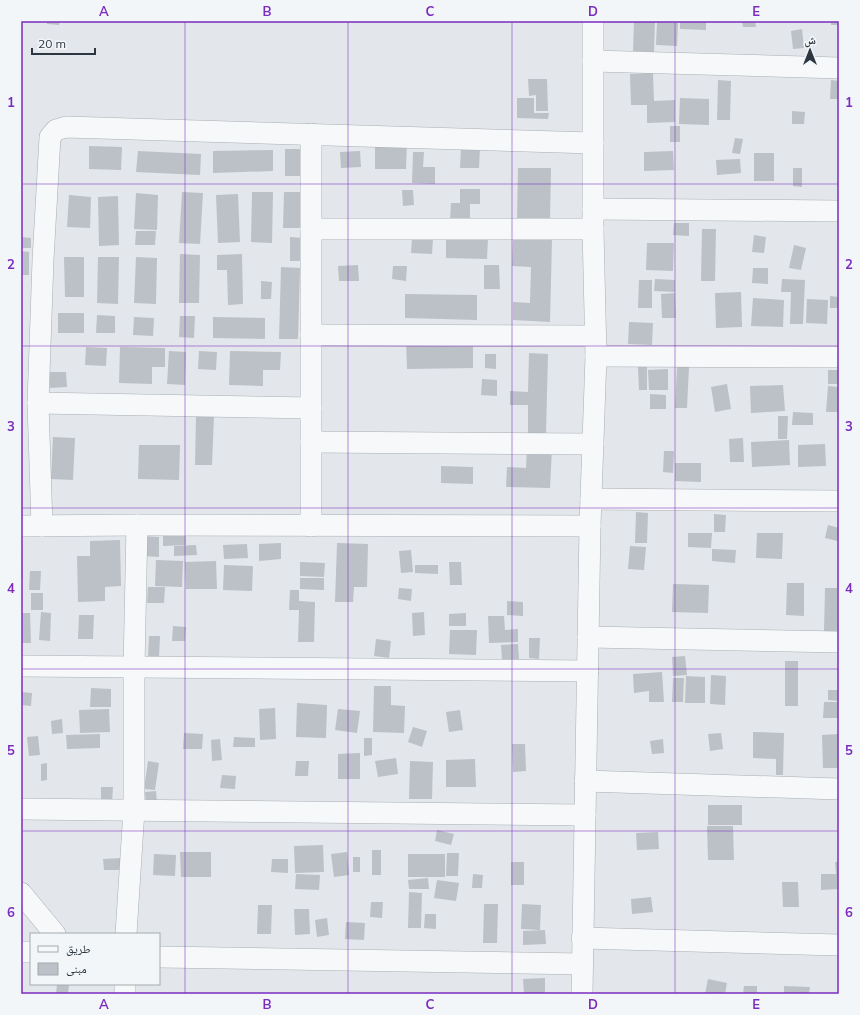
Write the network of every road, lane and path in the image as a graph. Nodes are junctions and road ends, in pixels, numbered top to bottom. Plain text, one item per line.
1 (593, 21) edge
2 (593, 62) junction
3 (839, 68) edge
4 (311, 134) junction
5 (593, 143) junction
6 (839, 211) edge
7 (593, 219) junction
8 (311, 229) junction
9 (311, 334) junction
10 (596, 336) junction
11 (596, 356) junction
12 (839, 357) edge
13 (38, 403) junction
14 (311, 408) junction
15 (311, 442) junction
16 (593, 444) junction
17 (591, 499) junction
18 (839, 501) edge
19 (137, 525) junction
20 (21, 526) edge
21 (42, 526) junction
22 (311, 526) junction
23 (590, 526) junction
24 (588, 637) junction
25 (839, 642) edge
26 (21, 666) edge
27 (134, 668) junction
28 (588, 671) junction
29 (585, 781) junction
30 (839, 789) edge
31 (21, 809) edge
32 (134, 810) junction
33 (585, 815) junction
34 (21, 893) edge
35 (54, 933) edge
36 (126, 933) edge
37 (582, 938) junction
38 (839, 945) edge
39 (160, 957) edge
40 (582, 964) junction
41 (582, 994) edge

1 - 2 street
2 - 3 street
2 - 5 street
4 - 5 street
4 - 8 street
4 - 13 street
5 - 7 street
6 - 7 street
7 - 8 street
7 - 10 street
8 - 9 street
9 - 10 street
9 - 14 street
10 - 11 street
11 - 12 street
11 - 16 street
13 - 14 street
13 - 21 street
14 - 15 street
15 - 16 street
15 - 22 street
16 - 17 street
17 - 18 street
17 - 23 street
19 - 21 street
19 - 22 street
19 - 27 street
20 - 21 street
22 - 23 street
23 - 24 street
24 - 25 street
24 - 28 street
26 - 27 street
27 - 28 street
27 - 32 street
28 - 29 street
29 - 30 street
29 - 33 street
31 - 32 street
32 - 33 street
32 - 36 street
33 - 37 street
34 - 35 street
37 - 38 street
37 - 40 street
39 - 40 street
40 - 41 street

